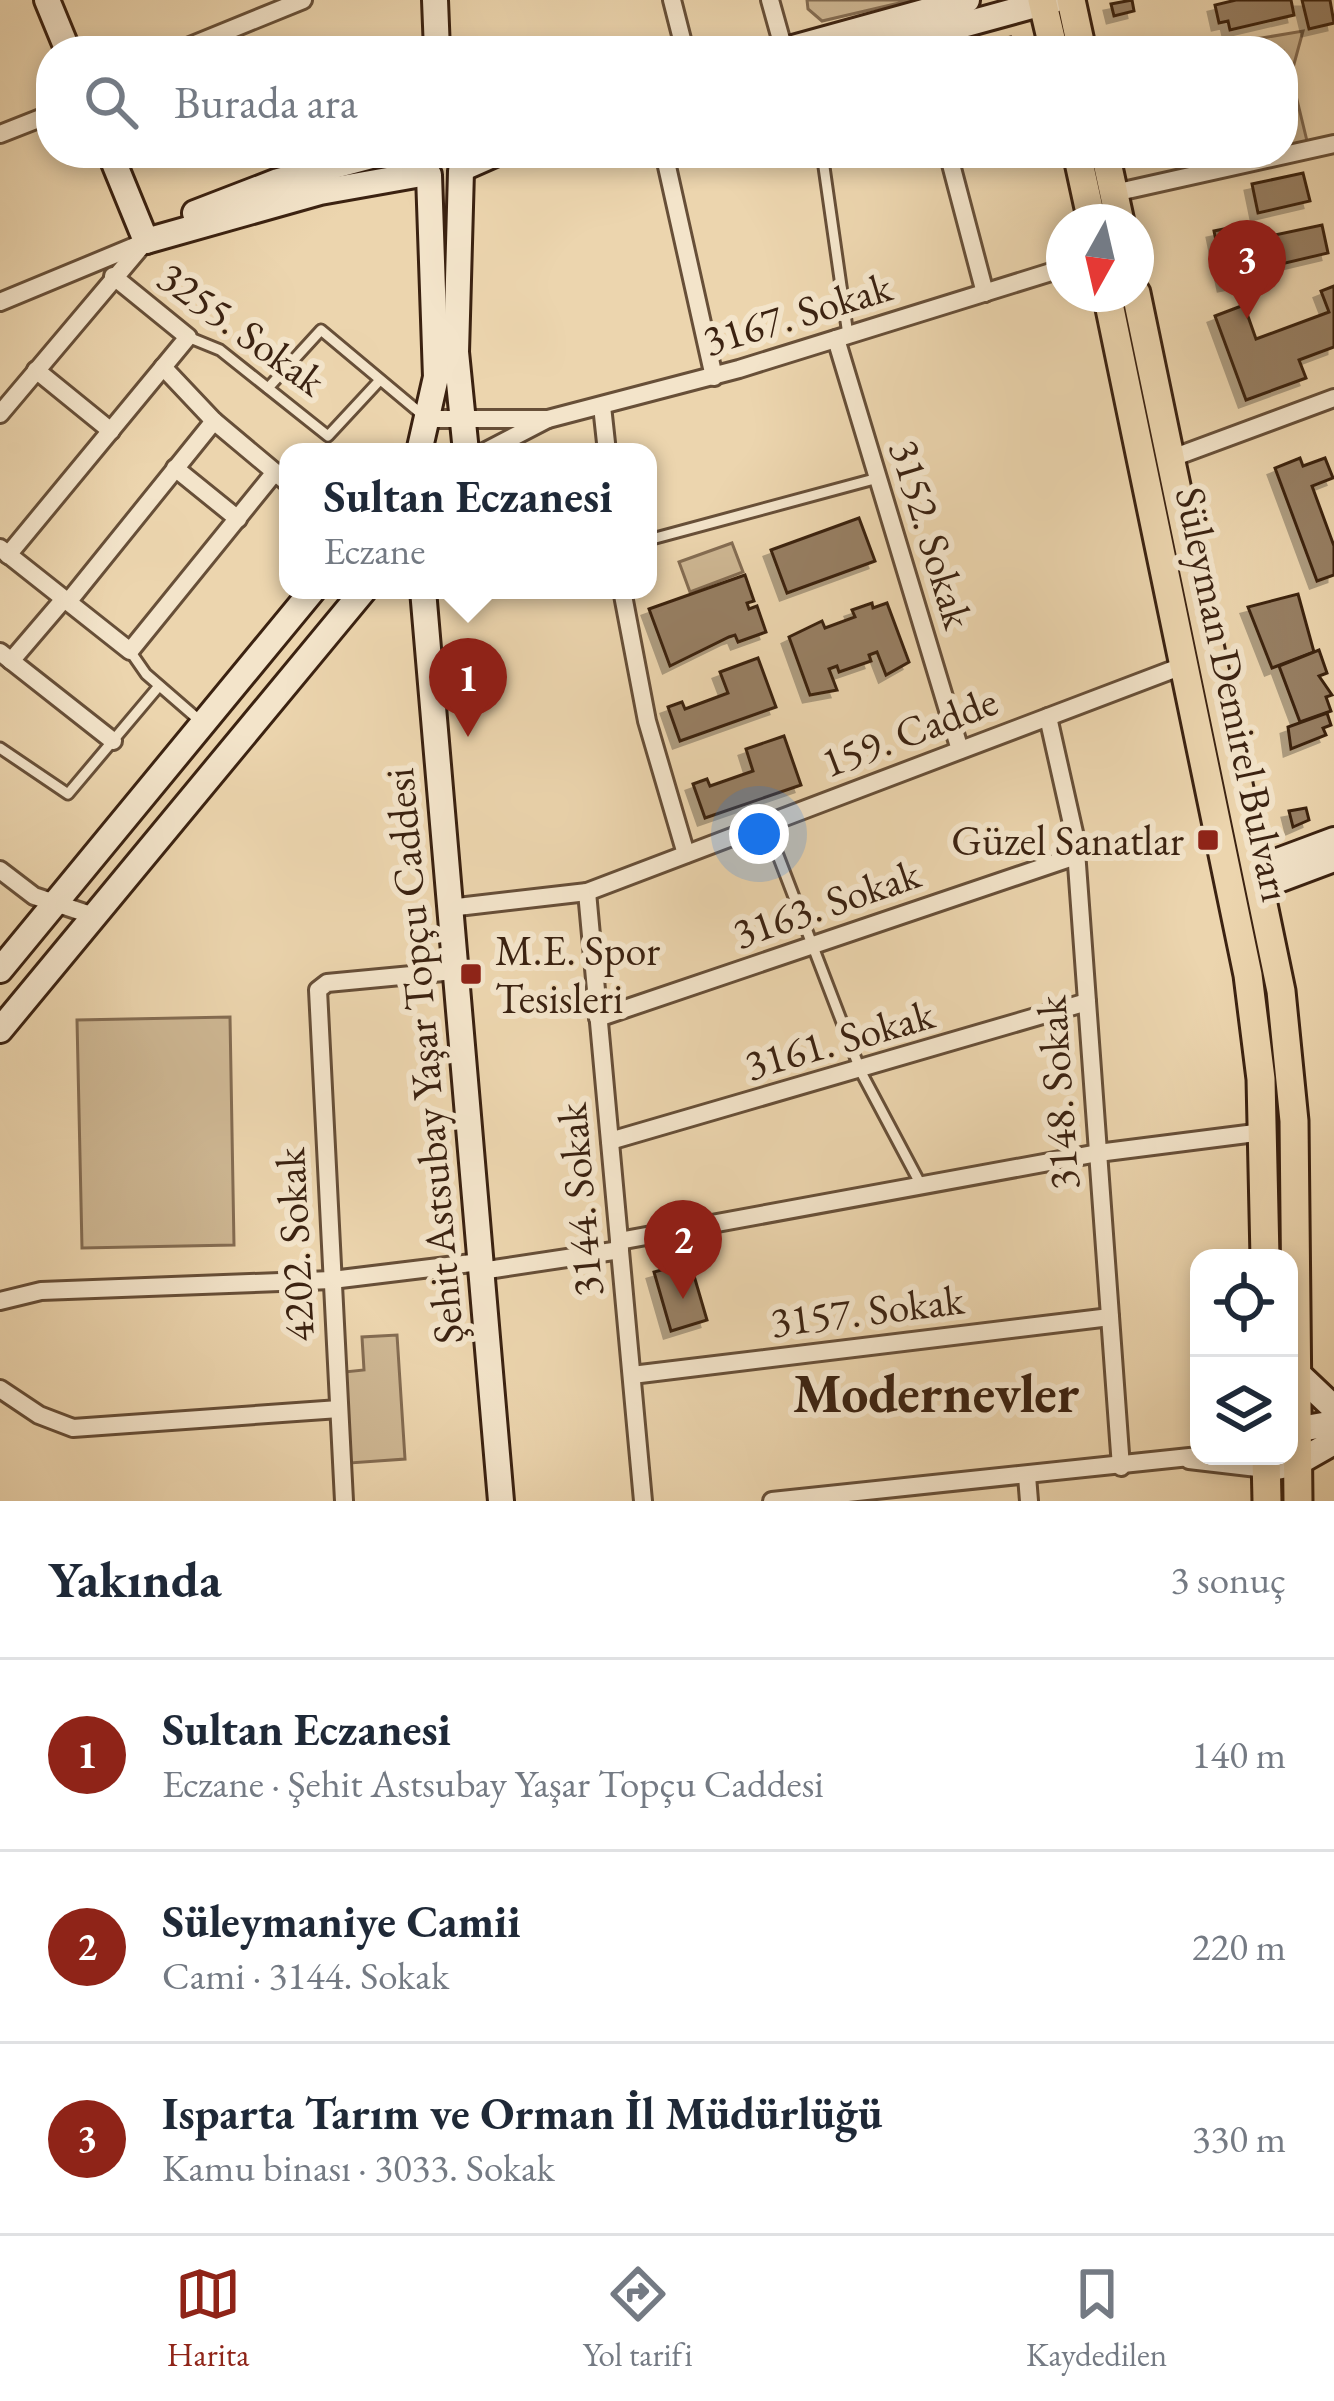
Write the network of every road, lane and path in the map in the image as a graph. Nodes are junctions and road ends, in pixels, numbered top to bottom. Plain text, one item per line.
1 (47, 0) edge
2 (303, 0) edge
3 (437, 0) edge
4 (672, 0) edge
5 (770, 0) edge
6 (792, 0) edge
7 (967, 0) edge
8 (1053, 1) edge
9 (262, 8) edge
10 (776, 20) junction
11 (62, 36) edge
12 (207, 36) edge
13 (437, 36) edge
14 (681, 36) edge
15 (780, 36) edge
16 (837, 36) edge
17 (945, 36) edge
18 (1054, 36) edge
19 (1073, 36) edge
20 (36, 120) edge
21 (0, 134) edge
22 (1334, 144) edge
23 (1298, 152) edge
24 (116, 168) edge
25 (329, 168) edge
26 (422, 168) edge
27 (426, 168) edge
28 (427, 168) edge
29 (458, 168) edge
30 (462, 168) edge
31 (667, 168) edge
32 (824, 168) edge
33 (952, 168) edge
34 (1080, 168) edge
35 (1108, 168) edge
36 (1226, 168) edge
37 (1114, 193) junction
38 (1088, 204) edge
39 (1116, 204) edge
40 (146, 242) junction
41 (1046, 274) edge
42 (113, 276) junction
43 (985, 293) junction
44 (0, 302) edge
45 (1111, 312) edge
46 (1140, 312) edge
47 (188, 337) junction
48 (842, 337) junction
49 (163, 367) junction
50 (36, 370) junction
51 (714, 377) junction
52 (380, 380) junction
53 (268, 388) junction
54 (1334, 398) edge
55 (602, 406) junction
56 (0, 414) edge
57 (430, 419) junction
58 (548, 419) junction
59 (214, 421) junction
60 (463, 422) junction
61 (110, 431) junction
62 (422, 443) edge
63 (465, 443) edge
64 (501, 443) edge
65 (606, 443) edge
66 (1172, 458) junction
67 (175, 468) junction
68 (279, 475) edge
69 (878, 478) junction
70 (279, 480) edge
71 (238, 519) junction
72 (657, 538) edge
73 (4, 552) edge
74 (306, 599) edge
75 (357, 599) edge
76 (420, 599) edge
77 (624, 599) edge
78 (66, 600) junction
79 (130, 651) junction
80 (6, 656) edge
81 (1185, 665) junction
82 (159, 686) junction
83 (1048, 717) junction
84 (203, 724) junction
85 (112, 741) junction
86 (0, 748) edge
87 (960, 750) junction
88 (766, 824) junction
89 (1334, 840) edge
90 (686, 854) junction
91 (1076, 856) junction
92 (1334, 860) edge
93 (0, 870) edge
94 (1261, 877) junction
95 (586, 892) junction
96 (54, 904) junction
97 (449, 908) junction
98 (94, 916) junction
99 (813, 945) junction
100 (0, 970) edge
101 (454, 971) junction
102 (1087, 1002) junction
103 (598, 1018) junction
104 (0, 1030) edge
105 (861, 1072) junction
106 (1263, 1132) junction
107 (610, 1141) junction
108 (1098, 1153) junction
109 (921, 1186) junction
110 (620, 1246) junction
111 (1265, 1249) edge
112 (481, 1267) junction
113 (332, 1280) junction
114 (0, 1301) edge
115 (1110, 1318) junction
116 (1297, 1357) edge
117 (1298, 1374) edge
118 (632, 1375) junction
119 (0, 1389) edge
120 (1334, 1408) edge
121 (339, 1409) junction
122 (1334, 1423) edge
123 (1298, 1429) edge
124 (1334, 1442) edge
125 (1190, 1458) edge
126 (1298, 1463) edge
127 (1266, 1465) edge
128 (1298, 1465) edge
129 (1121, 1466) junction
130 (1027, 1476) junction
131 (344, 1501) edge
132 (501, 1501) edge
133 (644, 1501) edge
134 (772, 1501) edge
135 (1029, 1501) edge
136 (1267, 1501) edge
137 (1298, 1501) edge

1 - 11 street
2 - 9 street
3 - 13 street
4 - 14 street
5 - 10 street
6 - 10 street
7 - 16 street
8 - 17 street
8 - 18 main road
8 - 19 main road
9 - 12 street
10 - 15 street
20 - 21 street
22 - 23 street
24 - 40 street
25 - 40 street
26 - 40 street
27 - 57 street
28 - 29 street
30 - 60 street
31 - 51 street
32 - 48 lane
33 - 43 street
34 - 38 main road
35 - 37 main road
36 - 37 street
37 - 39 main road
40 - 42 street
40 - 44 street
41 - 43 street, 3167. Sokak
42 - 47 street, 3255. Sokak
42 - 50 street
43 - 48 street, 3167. Sokak
45 - 81 main road, Süleyman Demirel Bulvarı
46 - 66 main road
47 - 49 street
47 - 53 lane, 3255. Sokak
48 - 51 street, 3167. Sokak
48 - 69 street, 3152. Sokak
49 - 59 street
49 - 61 street
50 - 56 street
50 - 61 street
51 - 55 street, 3167. Sokak
52 - 53 lane, 3255. Sokak
52 - 53 lane
52 - 57 lane
54 - 66 street
55 - 58 street, 3167. Sokak
55 - 65 street
57 - 60 street, 3167. Sokak
57 - 62 street
58 - 60 street, 3167. Sokak
58 - 64 street, 3167. Sokak
59 - 67 street
59 - 68 street
60 - 63 street
61 - 73 street
66 - 94 main road
67 - 71 street
67 - 78 street
69 - 72 lane
69 - 87 street, 3152. Sokak
70 - 71 street
71 - 79 street
73 - 78 street
74 - 84 street
75 - 98 street
76 - 97 street, Şehit Astsubay Yaşar Topçu Caddesi
77 - 90 street
78 - 79 street
78 - 80 street
79 - 82 lane
80 - 85 street
81 - 83 street, 159. Cadde
81 - 106 main road, Süleyman Demirel Bulvarı
82 - 84 lane
82 - 85 lane
83 - 87 street, 159. Cadde
83 - 91 street, 3148. Sokak
84 - 96 street
85 - 86 lane
87 - 88 street, 159. Cadde
88 - 90 street, 159. Cadde
88 - 99 lane
89 - 94 street
90 - 95 street, 159. Cadde
91 - 99 street, 3163. Sokak
91 - 102 street, 3148. Sokak
92 - 94 street
93 - 96 street
94 - 116 main road
95 - 97 street, 159. Cadde
95 - 103 street, 3144. Sokak
96 - 98 street
96 - 100 street
97 - 101 street, Şehit Astsubay Yaşar Topçu Caddesi
98 - 104 street
99 - 103 street, 3163. Sokak
99 - 105 lane
101 - 112 street, Şehit Astsubay Yaşar Topçu Caddesi
101 - 113 street, 4202. Sokak
102 - 105 street, 3161. Sokak
102 - 108 street, 3148. Sokak
103 - 107 street, 3144. Sokak
105 - 107 street, 3161. Sokak
105 - 109 lane
106 - 108 street
106 - 111 main road, Süleyman Demirel Bulvarı
107 - 110 street, 3144. Sokak
108 - 109 street
108 - 115 street, 3148. Sokak
109 - 110 street
110 - 112 street
110 - 118 street, 3144. Sokak
112 - 113 street
112 - 132 street, Şehit Astsubay Yaşar Topçu Caddesi
113 - 114 street
113 - 121 street, 4202. Sokak
115 - 118 street, 3157. Sokak
115 - 129 street, 3148. Sokak
117 - 120 street
118 - 133 street, 3144. Sokak
119 - 121 street
121 - 131 street, 4202. Sokak
122 - 123 street
124 - 126 street
125 - 129 street
127 - 136 main road
128 - 137 main road
129 - 130 street
130 - 134 street
130 - 135 street

